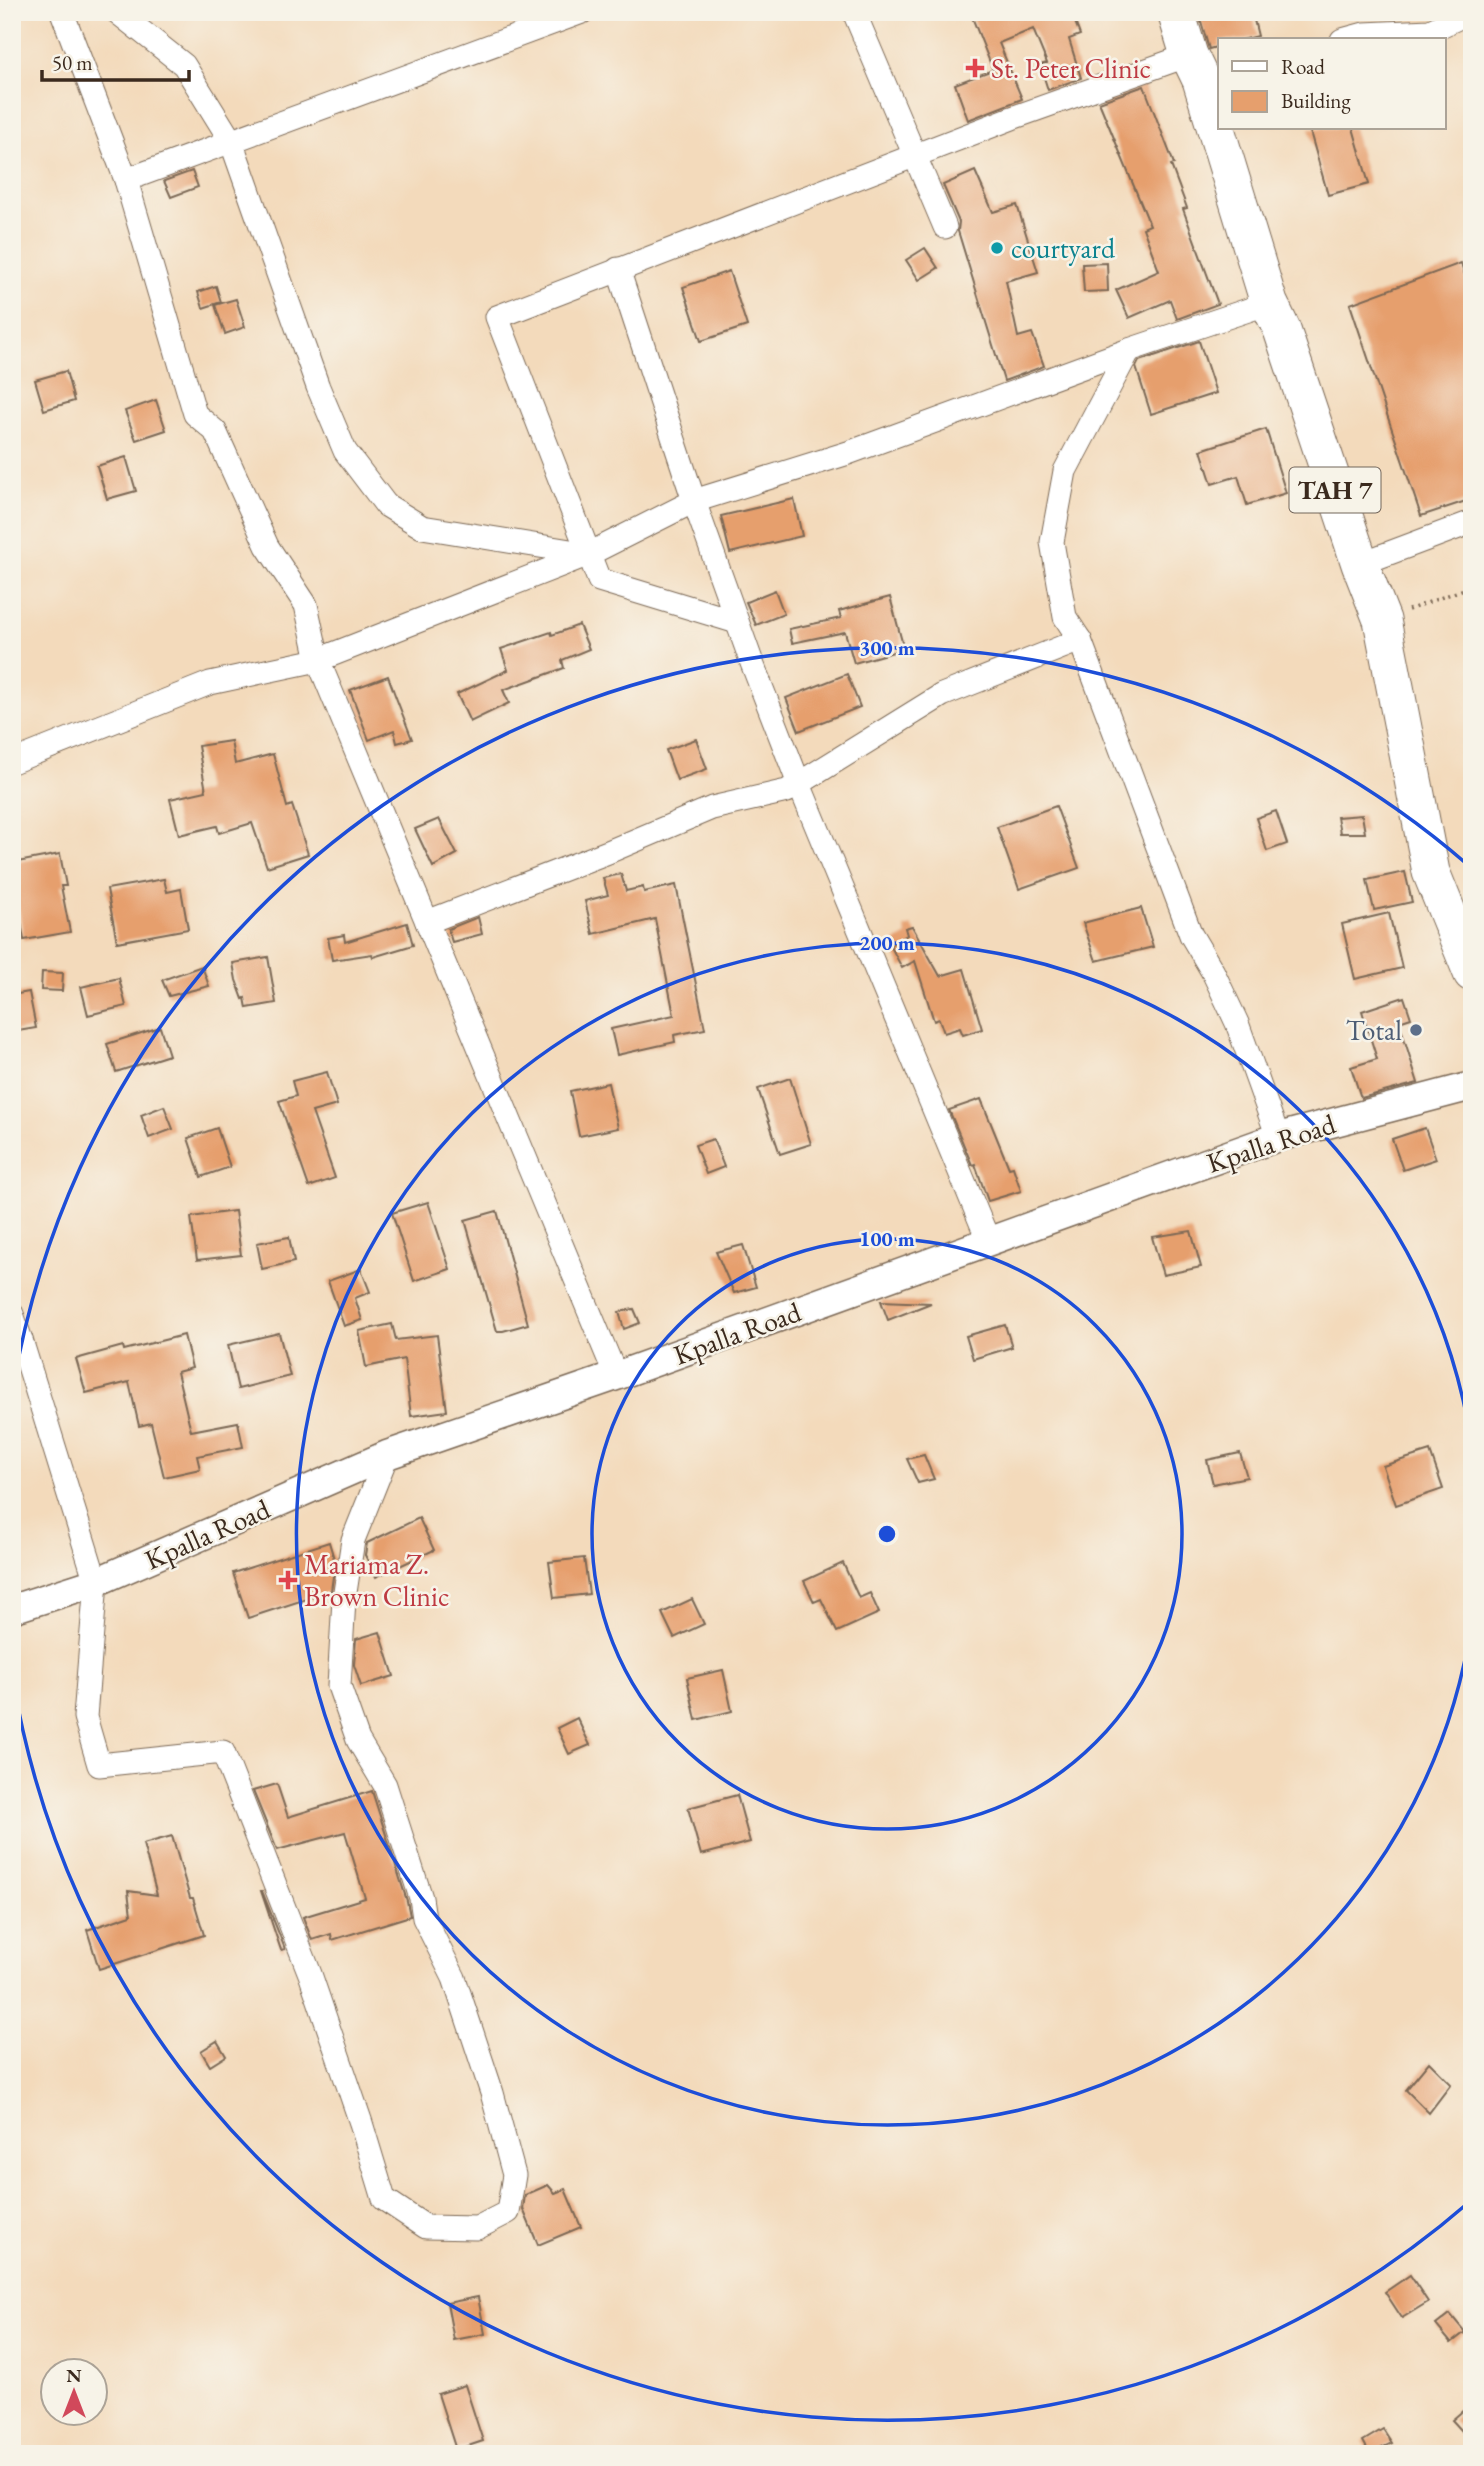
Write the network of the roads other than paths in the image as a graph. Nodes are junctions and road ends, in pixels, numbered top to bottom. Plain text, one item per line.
1 (62, 12) edge
2 (117, 12) edge
3 (582, 12) edge
4 (853, 12) edge
5 (1176, 12) edge
6 (1470, 12) edge
7 (1349, 38) edge
8 (1203, 70) edge
9 (1218, 123) edge
10 (1220, 130) edge
11 (231, 141) junction
12 (915, 155) junction
13 (126, 180) junction
14 (945, 227) dead end
15 (618, 269) junction
16 (1269, 303) junction
17 (1129, 350) junction
18 (694, 502) junction
19 (1472, 522) edge
20 (589, 554) junction
21 (1360, 564) junction
22 (737, 622) junction
23 (1080, 640) junction
24 (318, 660) junction
25 (12, 762) edge
26 (799, 785) junction
27 (427, 922) junction
28 (1472, 973) edge
29 (1472, 1086) edge
30 (1278, 1137) junction
31 (989, 1241) junction
32 (12, 1314) edge
33 (16, 1341) edge
34 (616, 1376) junction
35 (387, 1455) junction
36 (96, 1582) junction
37 (12, 1609) edge

1 - 13 street
2 - 11 street
3 - 11 street
4 - 12 street
5 - 8 highway, TAH 7
6 - 7 street
8 - 9 highway, TAH 7
8 - 12 street
10 - 16 highway, TAH 7
11 - 13 street
11 - 20 street
12 - 14 street
12 - 15 street
13 - 24 street
15 - 18 street
15 - 20 street
16 - 17 street
16 - 21 highway, TAH 7
17 - 18 street
17 - 23 street
18 - 20 street
18 - 22 street
19 - 21 street
20 - 22 street
20 - 24 street
21 - 28 highway, TAH 7
22 - 26 street
23 - 26 street
23 - 30 street
24 - 25 street
24 - 27 street
26 - 27 street
26 - 31 street
27 - 34 street
29 - 30 street, Kpalla Road
30 - 31 street, Kpalla Road
31 - 34 street, Kpalla Road
32 - 33 street
33 - 36 street
34 - 35 street, Kpalla Road
35 - 36 street, Kpalla Road
35 - 36 street
36 - 37 street, Kpalla Road

